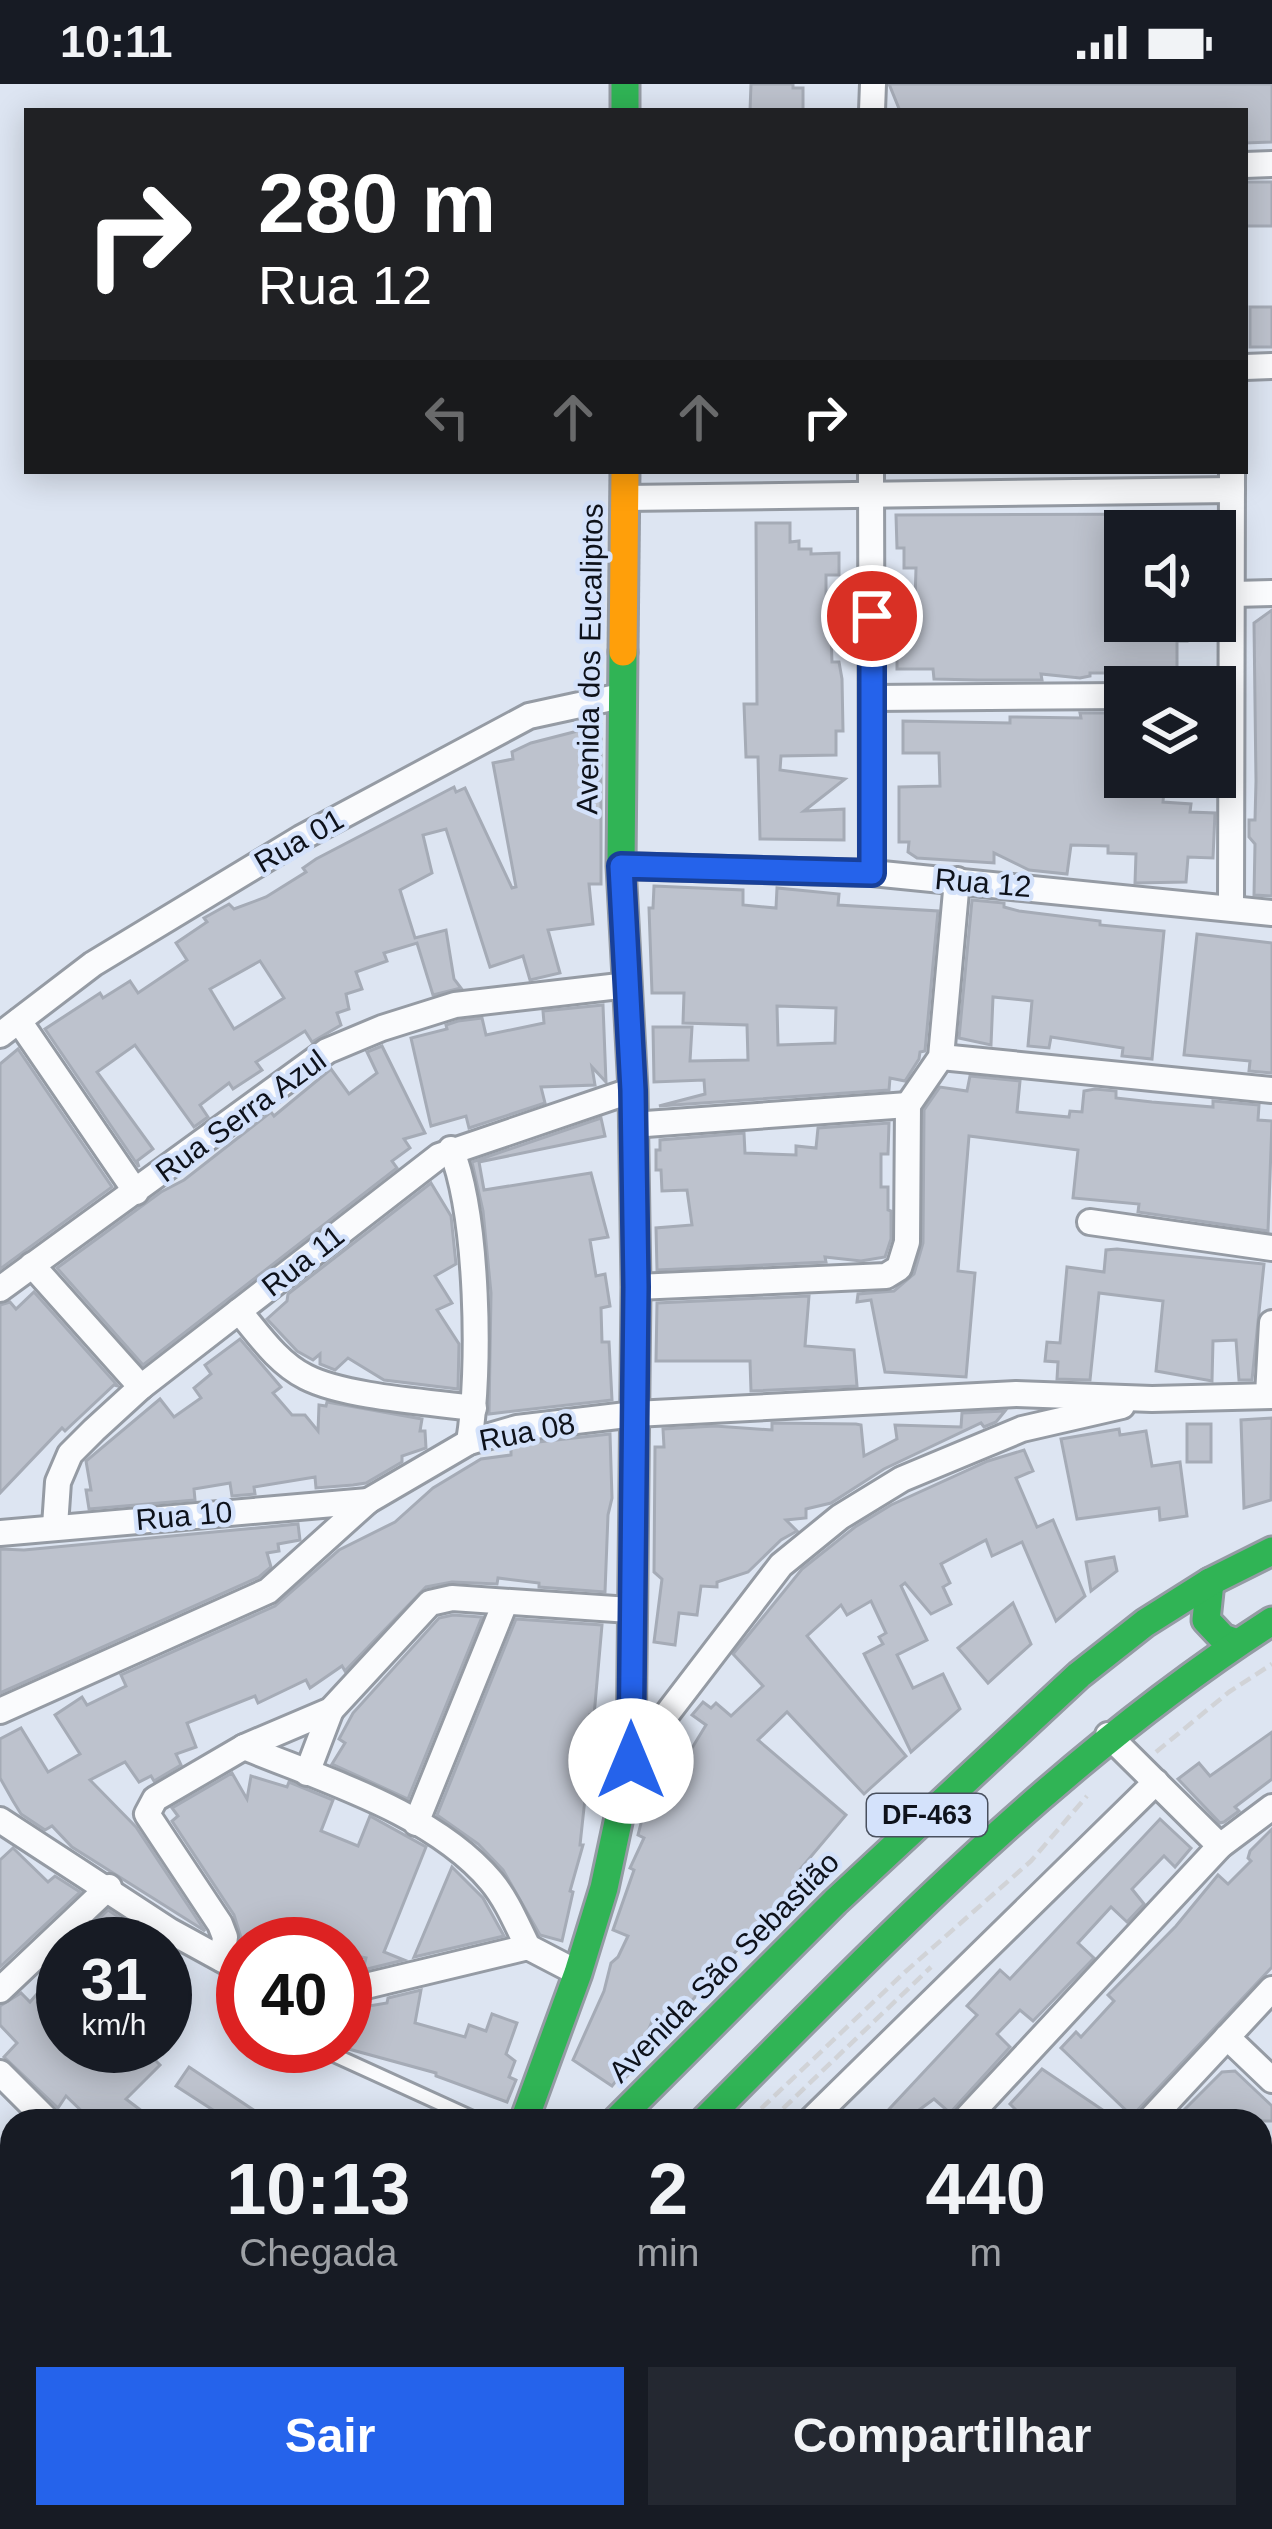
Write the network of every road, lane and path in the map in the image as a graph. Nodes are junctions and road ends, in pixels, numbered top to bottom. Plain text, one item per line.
1 (1067, 480) edge
2 (1232, 480) edge
3 (871, 483) edge
4 (625, 484) edge
5 (1233, 510) edge
6 (1272, 593) edge
7 (1236, 594) edge
8 (621, 696) junction
9 (1104, 696) edge
10 (873, 698) junction
11 (1227, 798) edge
12 (621, 866) junction
13 (872, 873) junction
14 (957, 880) junction
15 (1231, 907) junction
16 (1272, 913) edge
17 (628, 985) junction
18 (9, 1028) edge
19 (941, 1057) junction
20 (633, 1090) junction
21 (1272, 1090) edge
22 (908, 1106) junction
23 (632, 1125) junction
24 (451, 1149) junction
25 (136, 1192) junction
26 (1090, 1222) dead end
27 (1272, 1248) edge
28 (32, 1264) junction
29 (636, 1287) junction
30 (0, 1289) edge
31 (239, 1311) junction
32 (1272, 1323) edge
33 (141, 1387) junction
34 (1016, 1394) junction
35 (1270, 1395) edge
36 (1153, 1399) junction
37 (474, 1408) junction
38 (635, 1414) junction
39 (1022, 1430) junction
40 (469, 1442) junction
41 (368, 1501) junction
42 (55, 1526) junction
43 (0, 1533) edge
44 (1272, 1551) edge
45 (1210, 1582) junction
46 (505, 1603) junction
47 (630, 1610) junction
48 (1272, 1621) edge
49 (1237, 1642) junction
50 (332, 1710) junction
51 (0, 1711) edge
52 (1108, 1735) junction
53 (244, 1748) junction
54 (631, 1761) junction
55 (307, 1773) junction
56 (1156, 1782) junction
57 (1094, 1787) dead end
58 (1272, 1807) edge
59 (0, 1820) edge
60 (416, 1823) junction
61 (1220, 1846) junction
62 (109, 1888) junction
63 (835, 1902) junction
64 (216, 1918) edge
65 (875, 1924) junction
66 (528, 1947) junction
67 (216, 1956) edge
68 (578, 1973) junction
69 (372, 1985) edge
70 (1272, 1989) edge
71 (0, 1990) edge
72 (1227, 2037) junction
73 (548, 2059) junction
74 (372, 2072) edge
75 (0, 2073) edge
76 (1272, 2080) edge
77 (36, 2109) edge
78 (453, 2109) edge
79 (529, 2109) edge
80 (547, 2109) edge
81 (628, 2109) edge
82 (719, 2109) edge
83 (761, 2109) edge
84 (822, 2109) edge
85 (975, 2109) edge
86 (1160, 2109) edge

1 - 2 street
1 - 3 street
2 - 5 street
3 - 4 street
3 - 10 street
4 - 8 street, Avenida dos Eucaliptos
6 - 7 street
8 - 12 street, Avenida dos Eucaliptos
8 - 18 street, Rua 01
9 - 10 street
10 - 13 street
11 - 15 street
12 - 13 street, Rua 12
12 - 17 street, Avenida dos Eucaliptos
13 - 14 street, Rua 12
14 - 15 street, Rua 12
14 - 19 street
15 - 16 street, Rua 12
17 - 20 street, Avenida dos Eucaliptos
17 - 25 street, Rua Serra Azul
18 - 25 street, Rua Serra Azul
19 - 21 street
19 - 22 street
20 - 23 street, Avenida dos Eucaliptos
20 - 24 street, Rua 11
22 - 23 street
22 - 29 street
23 - 29 street, Avenida dos Eucaliptos
24 - 31 street, Rua 11
24 - 37 street
25 - 28 street, Rua Serra Azul
26 - 27 street
28 - 30 street, Rua Serra Azul
28 - 33 street
29 - 38 street, Avenida dos Eucaliptos
31 - 33 street, Rua 11
31 - 37 street
32 - 35 street
33 - 42 street, Rua 11
34 - 36 street, Rua 08
34 - 38 street, Rua 08
34 - 39 street
35 - 36 street, Rua 08
36 - 39 street
37 - 40 street
38 - 40 street, Rua 08
38 - 47 street, Avenida dos Eucaliptos
39 - 54 street
40 - 41 street, Rua 08
41 - 42 street, Rua 10
41 - 51 street, Rua 08
42 - 43 street, Rua 10
44 - 45 street, Avenida São Sebastião / DF-463
45 - 49 street
45 - 63 street, Avenida São Sebastião / DF-463
46 - 47 street
46 - 50 street
46 - 60 street
47 - 54 street, Avenida dos Eucaliptos
48 - 49 street, DF-463
49 - 52 street, DF-463
50 - 53 street
50 - 55 street
52 - 56 street
52 - 65 street, DF-463
53 - 55 street
53 - 64 street
54 - 68 street, Avenida dos Eucaliptos
55 - 60 street
56 - 61 street
56 - 84 street
57 - 83 path
58 - 61 street
59 - 62 street
60 - 66 street
61 - 85 street
62 - 67 street
62 - 71 street
63 - 65 street
63 - 81 street, Avenida São Sebastião / DF-463
65 - 82 street, DF-463
66 - 68 street
66 - 69 street
68 - 73 street, Avenida dos Eucaliptos
70 - 72 street
72 - 76 street
72 - 86 street
73 - 79 street
73 - 80 street
74 - 78 lane
75 - 77 street

